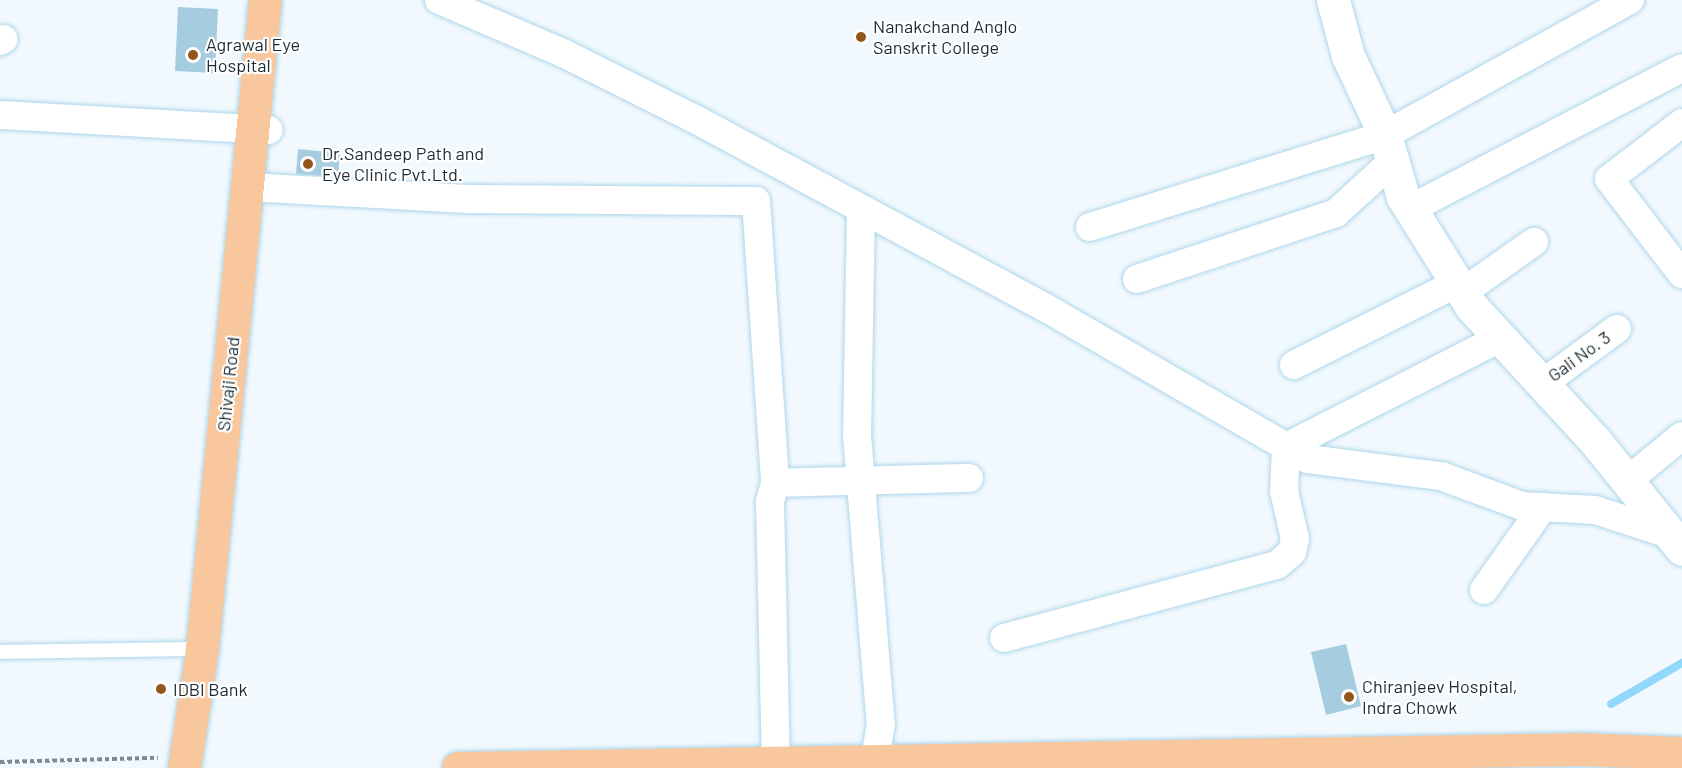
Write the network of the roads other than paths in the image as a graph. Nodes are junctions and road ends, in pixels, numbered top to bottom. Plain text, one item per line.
1 (265, 0) edge
2 (282, 0) edge
3 (439, 0) edge
4 (1333, 0) edge
5 (1630, 0) edge
6 (1682, 68) edge
7 (0, 107) edge
8 (0, 115) edge
9 (1682, 123) edge
10 (261, 129) junction
11 (1389, 148) junction
12 (255, 188) junction
13 (861, 208) junction
14 (1410, 209) junction
15 (1090, 227) dead end
16 (1534, 242) dead end
17 (1682, 274) edge
18 (1137, 279) dead end
19 (1460, 288) junction
20 (1617, 329) dead end
21 (1500, 338) junction
22 (1294, 364) dead end
23 (1542, 384) junction
24 (1682, 436) edge
25 (1286, 447) junction
26 (969, 478) dead end
27 (864, 482) junction
28 (1626, 482) junction
29 (775, 483) junction
30 (1543, 507) junction
31 (1673, 540) edge
32 (1484, 590) dead end
33 (1004, 638) dead end
34 (207, 649) junction
35 (0, 652) edge
36 (1682, 753) edge
37 (875, 758) junction
38 (1584, 759) edge
39 (776, 760) junction
40 (190, 764) edge
41 (664, 764) edge
42 (458, 768) edge

1 - 10 main road, Shivaji Road
2 - 10 main road
3 - 13 street
4 - 11 street
5 - 11 street
6 - 14 street
7 - 8 street
8 - 10 street
9 - 17 street
10 - 12 main road, Shivaji Road
11 - 14 street
11 - 15 street
11 - 18 street
12 - 29 street
12 - 34 main road, Shivaji Road
13 - 25 street
13 - 27 street
14 - 19 street
16 - 19 street
19 - 21 street
19 - 22 street
20 - 23 street, Gali No. 3
21 - 23 street
21 - 25 street
23 - 28 street
24 - 28 street
25 - 30 street
25 - 33 street
26 - 27 street
27 - 29 street
27 - 37 street
28 - 31 street
29 - 39 street
30 - 31 street
30 - 32 street
34 - 35 lane
34 - 40 main road, Shivaji Road
36 - 38 main road
37 - 38 main road
37 - 39 main road
39 - 41 main road
41 - 42 main road

